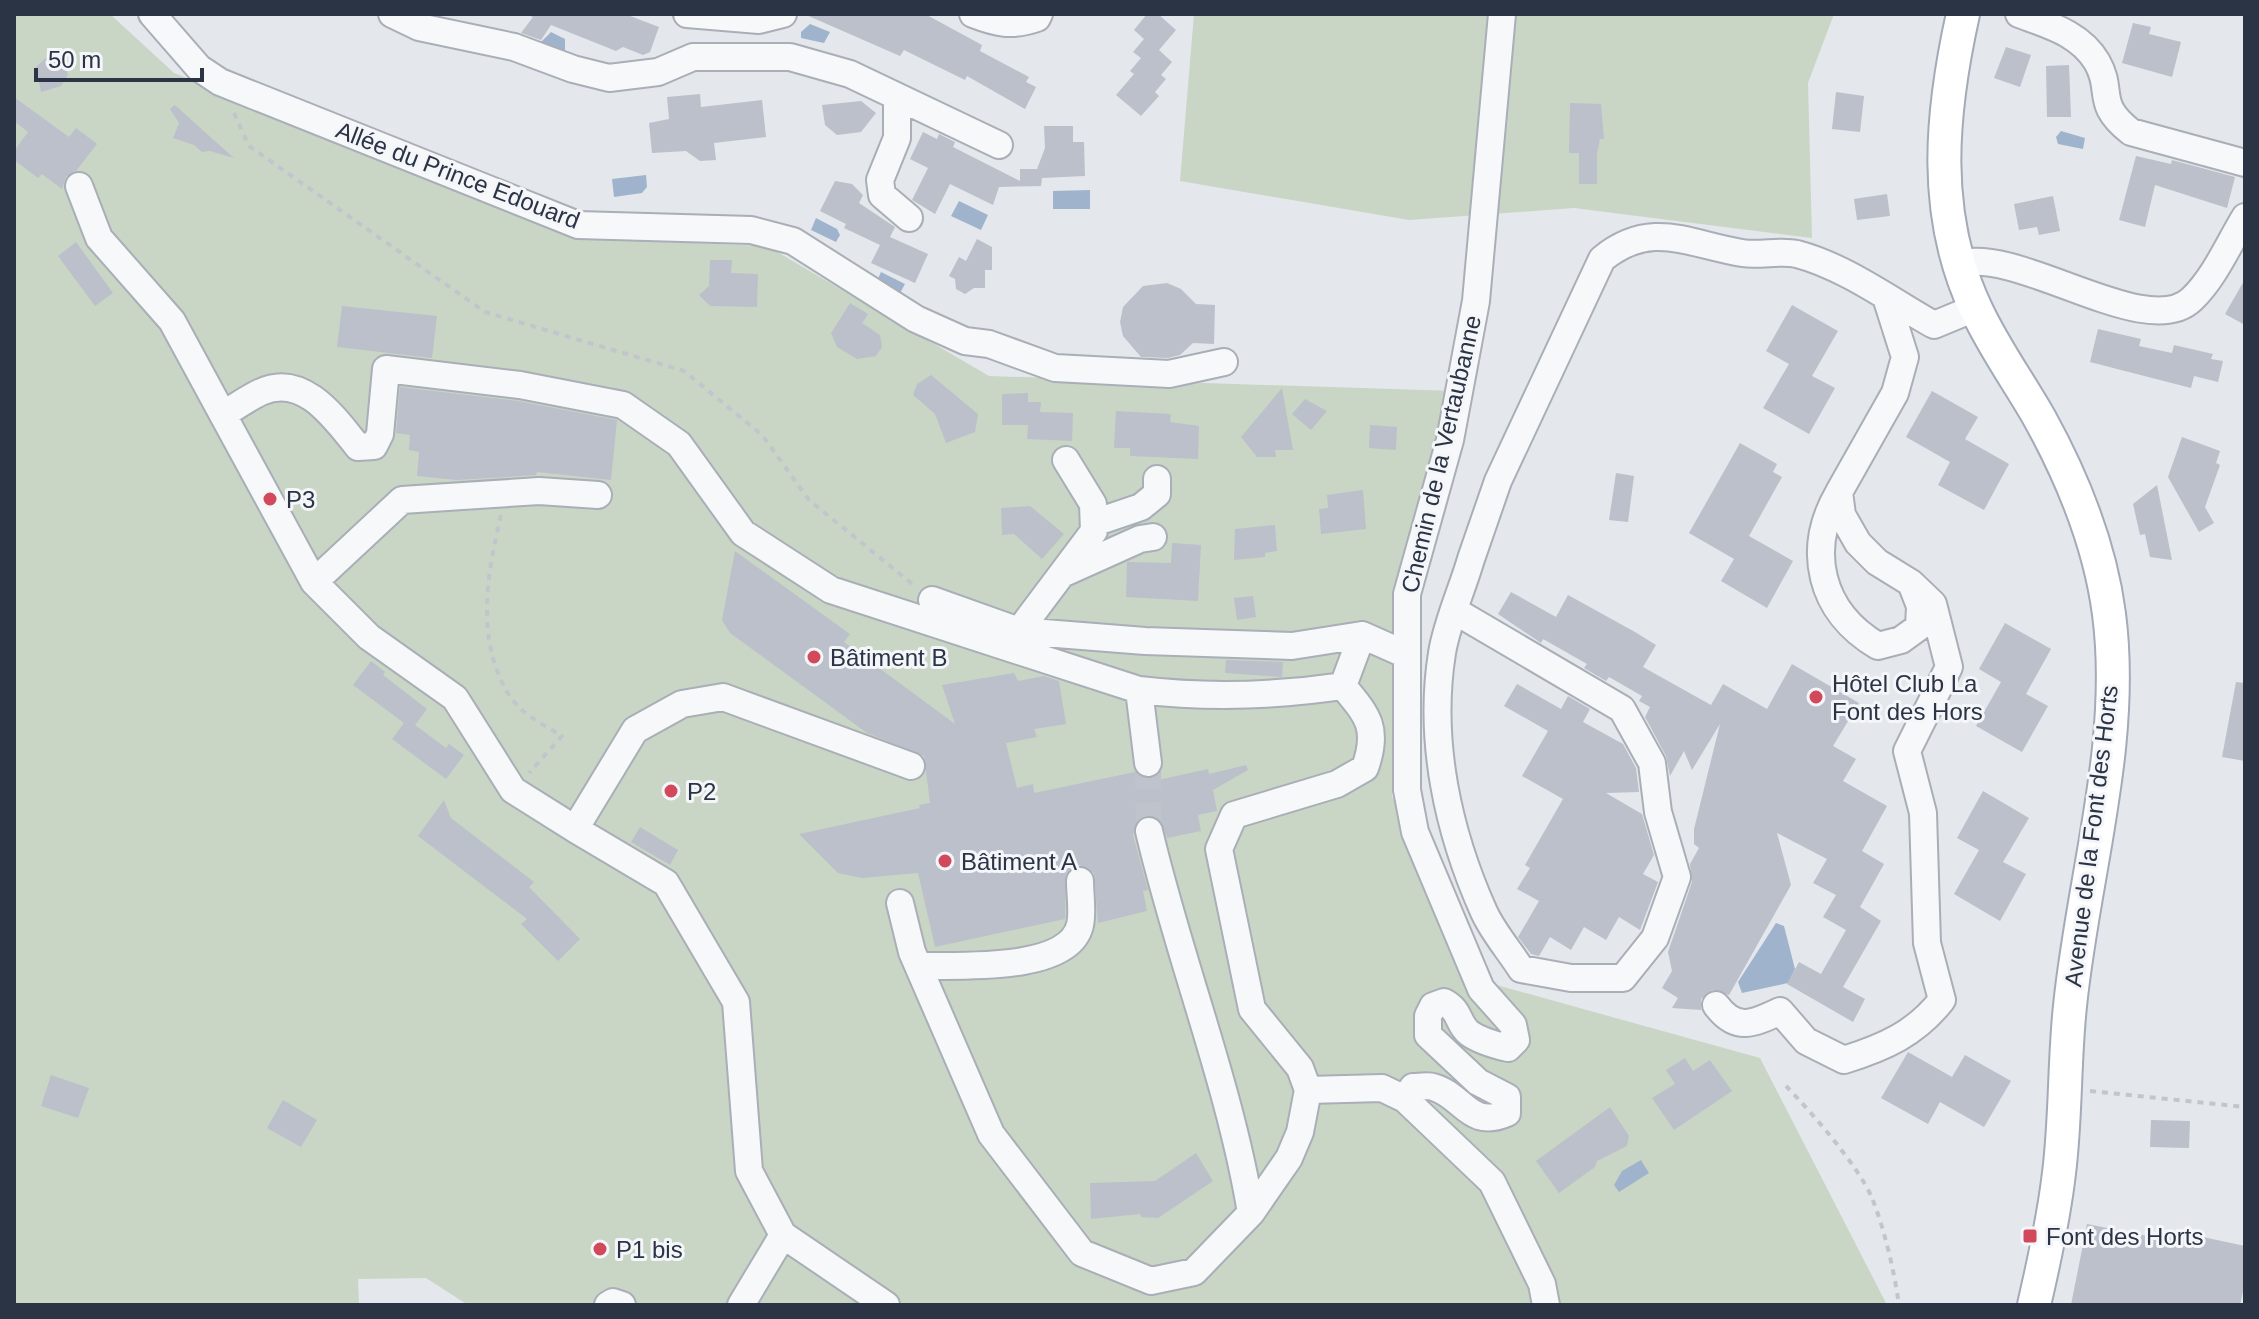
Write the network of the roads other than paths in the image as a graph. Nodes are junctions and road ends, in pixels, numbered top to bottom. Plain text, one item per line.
1 (152, 14) edge
2 (392, 14) edge
3 (783, 14) edge
4 (973, 14) edge
5 (1039, 14) edge
6 (1502, 14) edge
7 (1963, 14) edge
8 (2019, 14) edge
9 (696, 15) edge
10 (693, 57) junction
11 (897, 97) junction
12 (999, 145) dead end
13 (2245, 163) edge
14 (79, 186) dead end
15 (2245, 217) edge
16 (909, 218) dead end
17 (1959, 264) junction
18 (1886, 297) junction
19 (1975, 308) junction
20 (1934, 325) junction
21 (1905, 357) junction
22 (1224, 362) dead end
23 (223, 415) junction
24 (1066, 460) dead end
25 (1157, 479) dead end
26 (1839, 492) junction
27 (598, 495) dead end
28 (1094, 523) junction
29 (1153, 537) dead end
30 (1059, 576) junction
31 (314, 582) junction
32 (1911, 583) junction
33 (932, 600) road end
34 (1455, 611) junction
35 (1019, 631) junction
36 (1362, 635) junction
37 (1407, 655) junction
38 (1343, 686) junction
39 (1139, 690) junction
40 (1148, 763) tunnel mouth
41 (911, 766) dead end
42 (575, 829) junction
43 (1149, 831) tunnel mouth
44 (1080, 881) dead end
45 (900, 903) dead end
46 (918, 966) junction
47 (1716, 1005) dead end
48 (1308, 1090) junction
49 (1405, 1099) junction
50 (2062, 1103) junction
51 (1251, 1213) junction
52 (783, 1235) junction
53 (608, 1305) edge
54 (622, 1305) edge
55 (741, 1305) edge
56 (886, 1305) edge
57 (1546, 1305) edge
58 (2022, 1305) edge
59 (2034, 1305) edge

1 - 22 street, Allée du Prince Edouard
2 - 10 street
3 - 9 street
4 - 5 street
6 - 37 street, Chemin de la Vertaubanne
7 - 17 main road, Avenue de la Font des Horts
8 - 13 street
9 - 10 street
10 - 11 street
11 - 12 street
11 - 16 street
14 - 23 street
15 - 17 street
17 - 19 main road, Avenue de la Font des Horts
18 - 20 street
18 - 21 street
18 - 34 street
19 - 20 street
19 - 50 main road, Avenue de la Font des Horts
20 - 21 street
21 - 26 street
23 - 31 street
23 - 39 street
24 - 28 street
25 - 28 street
26 - 32 street
26 - 32 street
27 - 31 street
28 - 30 street
29 - 30 street
30 - 35 street
31 - 42 street
32 - 47 street
33 - 35 street
34 - 34 street
35 - 36 street
36 - 37 street
36 - 38 street
37 - 49 street, Chemin de la Vertaubanne
38 - 39 street
38 - 48 street
39 - 40 street
41 - 42 street
42 - 52 street
43 - 51 street
44 - 46 street
45 - 46 street
46 - 51 street
48 - 49 street
48 - 51 street
49 - 57 street
50 - 58 main road, Avenue de la Font des Horts
50 - 59 main road, Avenue de la Font des Horts
52 - 55 street
52 - 56 street
53 - 54 street

